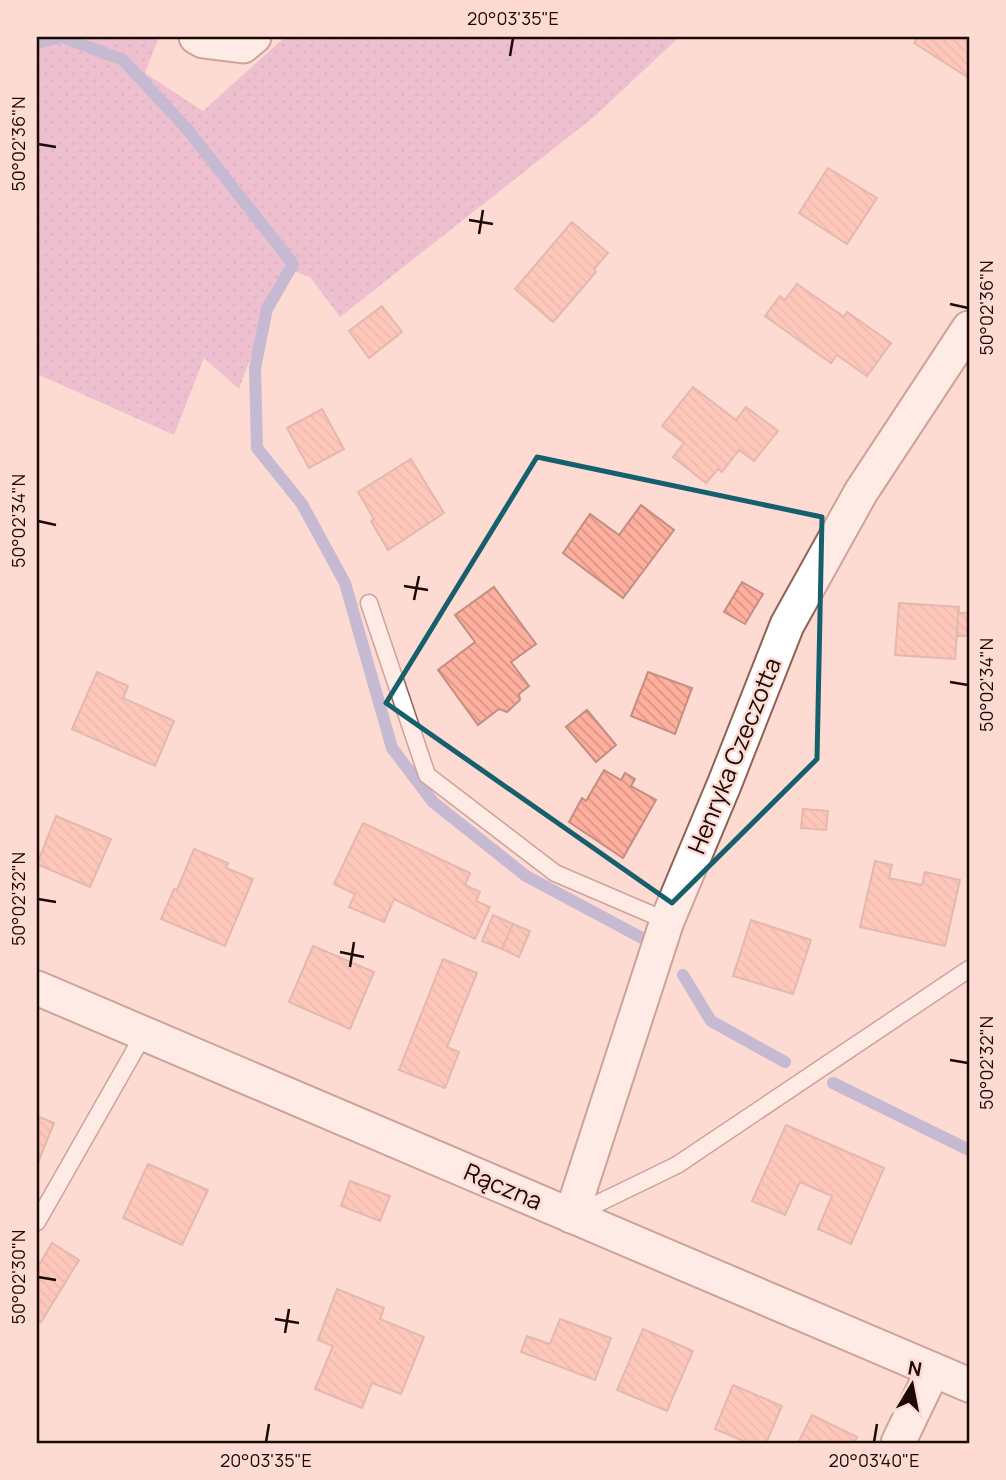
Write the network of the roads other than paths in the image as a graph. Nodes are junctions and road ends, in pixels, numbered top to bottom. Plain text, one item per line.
1 (196, 37) edge
2 (254, 37) edge
3 (969, 328) edge
4 (369, 603) dead end
5 (667, 921) junction
6 (969, 969) edge
7 (37, 988) edge
8 (144, 1034) junction
9 (571, 1216) junction
10 (37, 1222) edge
11 (933, 1370) junction
12 (969, 1385) edge
13 (898, 1443) edge

1 - 2 street
3 - 5 street, Henryka Czeczotta
4 - 5 lane
5 - 9 street, Henryka Czeczotta
6 - 9 lane
7 - 8 street, Rączna
8 - 9 street, Rączna
8 - 10 lane
9 - 11 street, Rączna
11 - 12 street, Rączna
11 - 13 street

